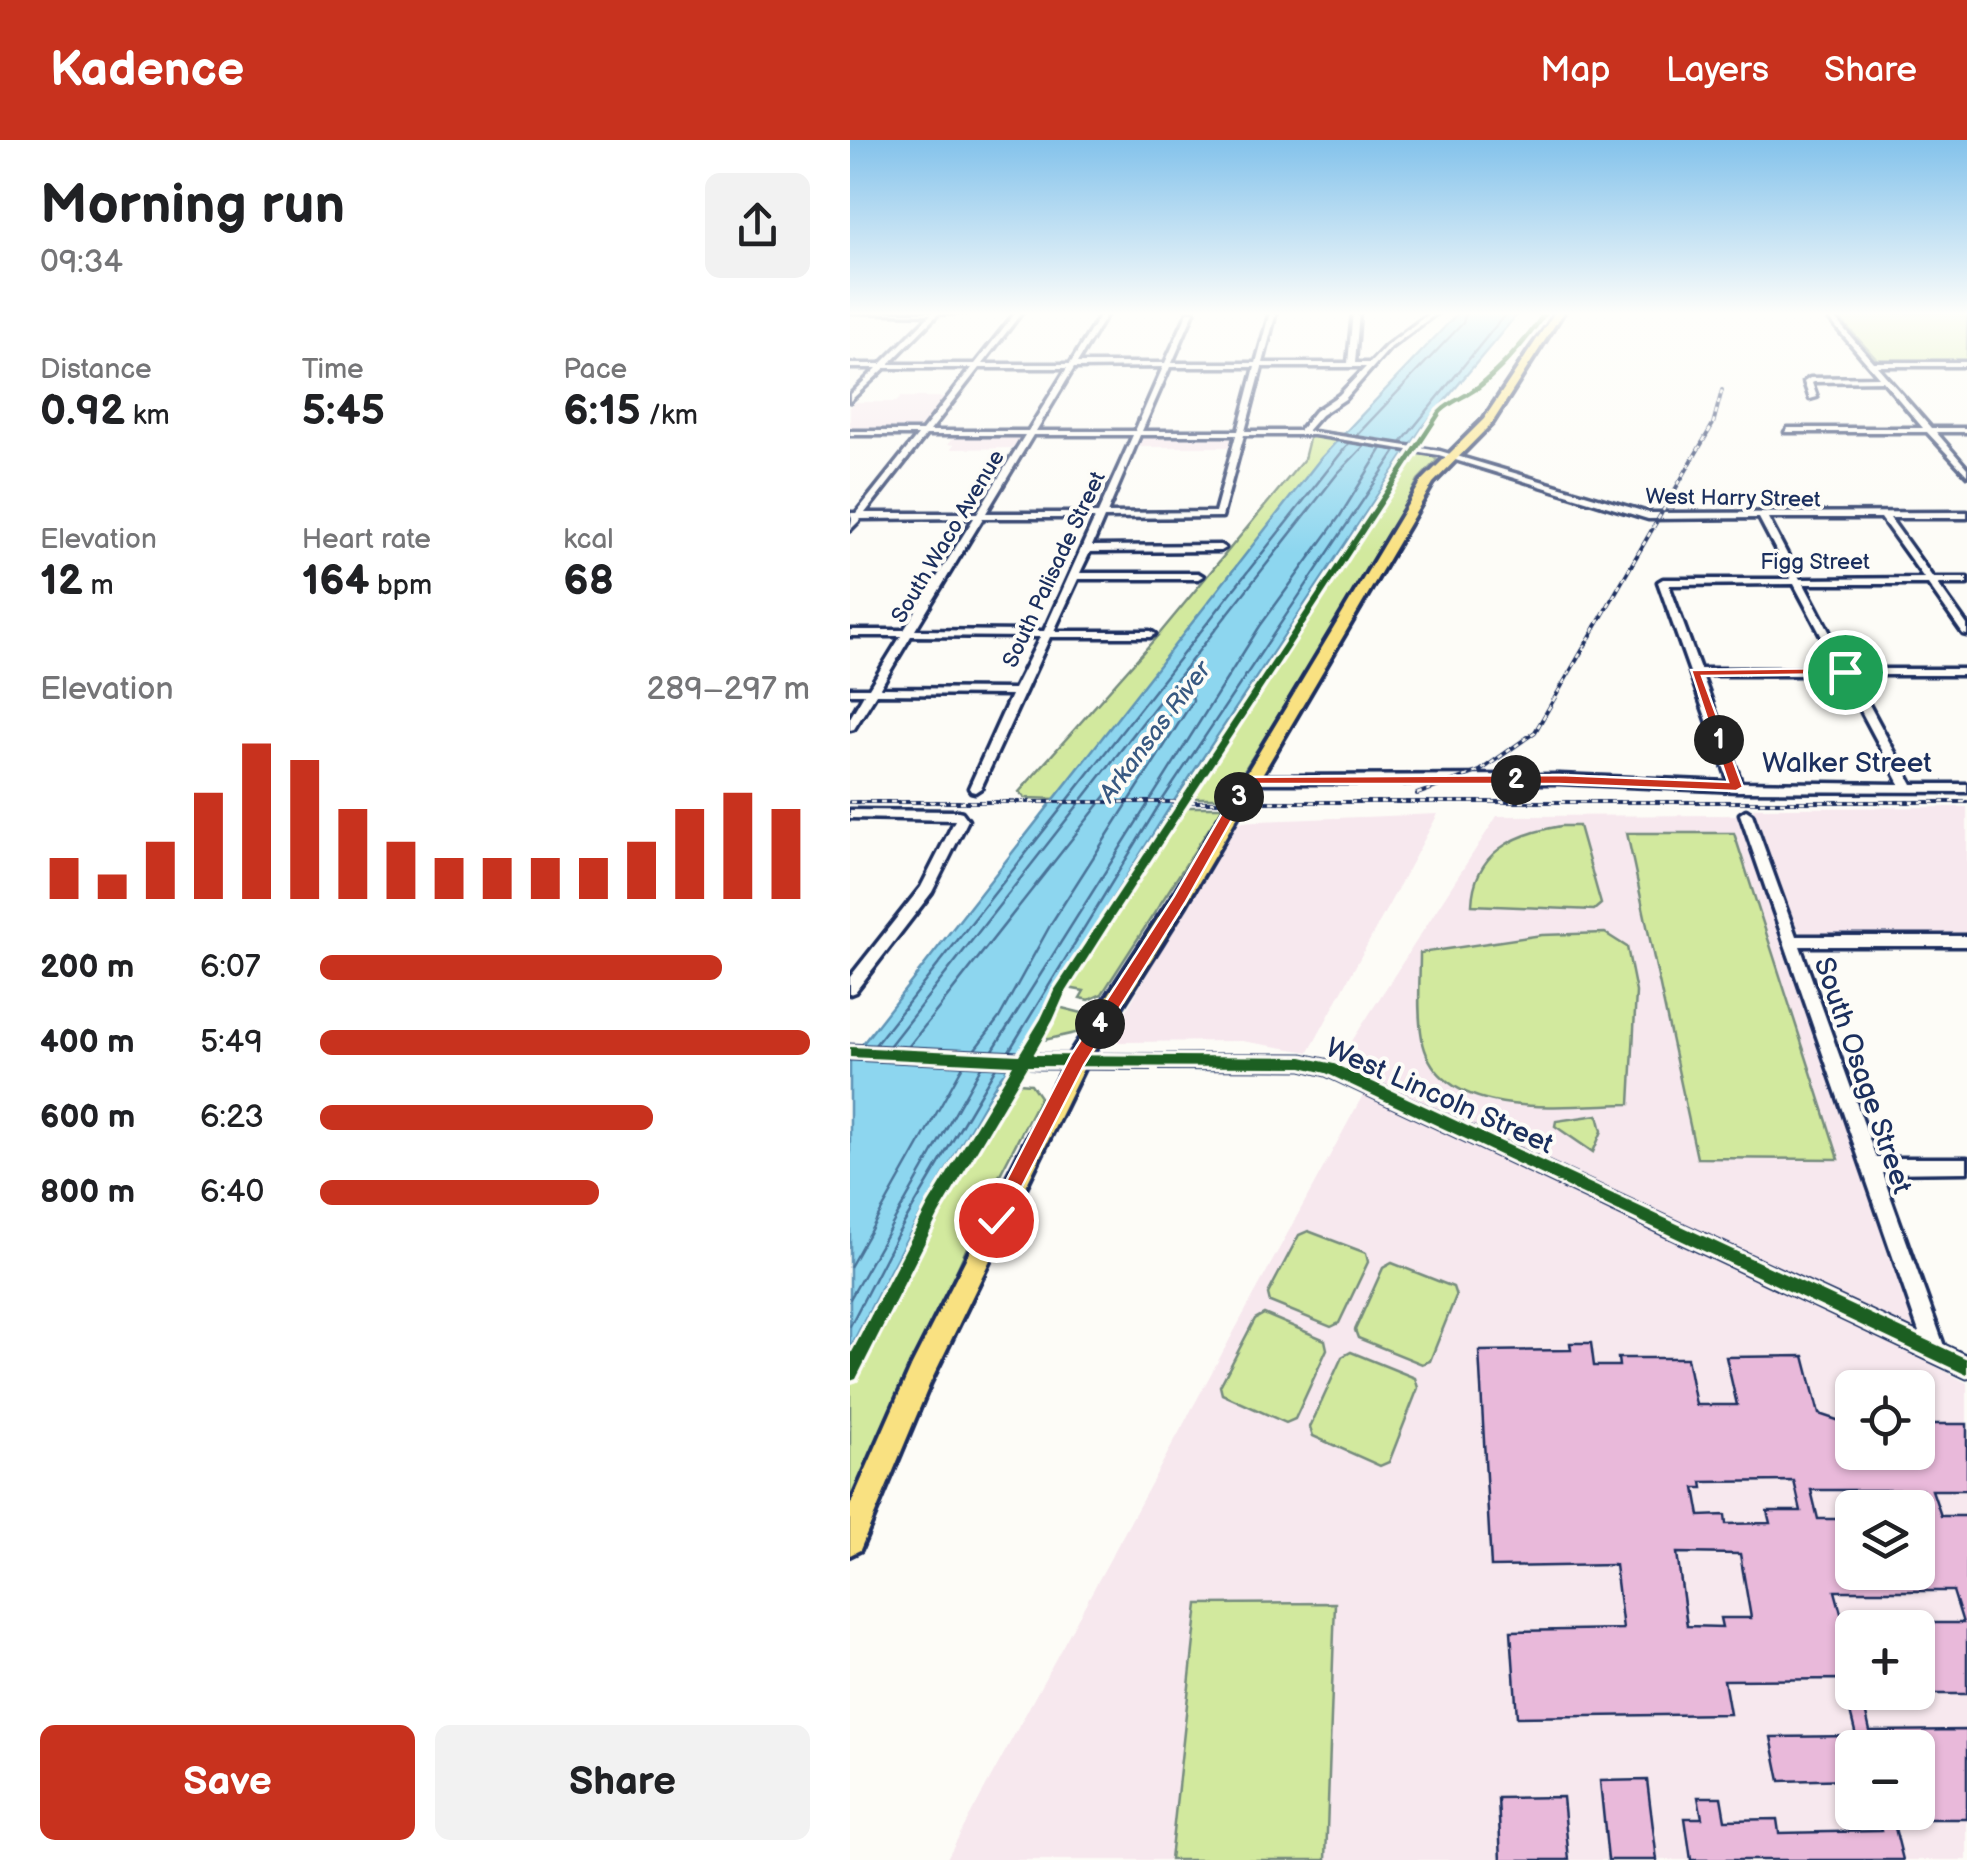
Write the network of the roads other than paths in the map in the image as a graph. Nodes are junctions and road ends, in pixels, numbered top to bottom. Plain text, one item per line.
1 (955, 392) edge
2 (1056, 392) edge
3 (1154, 392) edge
4 (1251, 392) edge
5 (1343, 392) edge
6 (1507, 392) edge
7 (1812, 392) edge
8 (1896, 392) edge
9 (1813, 396) dead end
10 (1788, 430) dead end
11 (1929, 430) junction
12 (1967, 430) edge
13 (1137, 432) junction
14 (1242, 432) junction
15 (1302, 432) junction
16 (923, 433) junction
17 (1030, 433) junction
18 (850, 434) edge
19 (1452, 456) junction
20 (1967, 474) edge
21 (1100, 515) junction
22 (1967, 515) edge
23 (854, 516) edge
24 (980, 516) junction
25 (1762, 516) junction
26 (1884, 516) junction
27 (850, 527) edge
28 (1220, 548) dead end
29 (1086, 549) junction
30 (1074, 576) junction
31 (1198, 576) dead end
32 (1931, 581) junction
33 (1967, 581) edge
34 (1797, 582) junction
35 (1967, 632) edge
36 (850, 633) edge
37 (908, 633) junction
38 (1047, 633) junction
39 (1150, 634) dead end
40 (1695, 672) junction
41 (1845, 672) junction
42 (1967, 672) edge
43 (850, 691) edge
44 (872, 691) junction
45 (1018, 692) junction
46 (850, 727) edge
47 (1248, 780) junction
48 (1736, 787) junction
49 (975, 788) dead end
50 (1908, 788) junction
51 (1967, 788) edge
52 (850, 814) edge
53 (1746, 814) dead end
54 (1790, 941) junction
55 (1967, 941) edge
56 (850, 988) edge
57 (850, 1052) edge
58 (1077, 1060) junction
59 (1967, 1165) edge
60 (1869, 1166) junction
61 (1936, 1352) junction
62 (1967, 1367) edge
63 (850, 1540) edge

1 - 16 street
2 - 17 street, South Waco Avenue
3 - 13 street, South Palisade Street
4 - 14 street
5 - 15 street
6 - 19 main road
7 - 9 street
8 - 11 street
10 - 11 street
11 - 12 street
11 - 20 street
13 - 14 street, West Harry Street
13 - 17 street, West Harry Street
13 - 21 street, South Palisade Street
14 - 15 street, West Harry Street
14 - 21 street
15 - 19 street, West Harry Street
16 - 17 street, West Harry Street
16 - 18 street, West Harry Street
16 - 23 street
17 - 24 street, South Waco Avenue
19 - 25 street, West Harry Street
19 - 47 main road
21 - 24 street
21 - 29 street, South Palisade Street
22 - 26 street, West Harry Street
23 - 24 street
23 - 27 street
24 - 37 street, South Waco Avenue
25 - 26 street, West Harry Street
25 - 34 street
26 - 32 street
28 - 29 street
29 - 30 street, South Palisade Street
30 - 31 street
30 - 38 street, South Palisade Street
32 - 33 street, Figg Street
32 - 34 street, Figg Street
32 - 35 street
34 - 40 street, Figg Street
34 - 41 street
36 - 37 street
37 - 38 street
37 - 44 street, South Waco Avenue
38 - 39 street
38 - 45 street, South Palisade Street
40 - 41 street
40 - 48 street
41 - 42 street
41 - 50 street
43 - 44 street
44 - 45 street
44 - 46 street, South Waco Avenue
45 - 49 street, South Palisade Street
47 - 48 street, Walker Street
47 - 58 main road
48 - 50 street, Walker Street
50 - 51 street, Walker Street
52 - 56 street
53 - 54 street, South Osage Street
54 - 55 street
54 - 60 street, South Osage Street
57 - 58 street, West Lincoln Street
58 - 61 street, West Lincoln Street
58 - 63 main road
59 - 60 street
60 - 61 street, South Osage Street
61 - 62 street, West Lincoln Street

